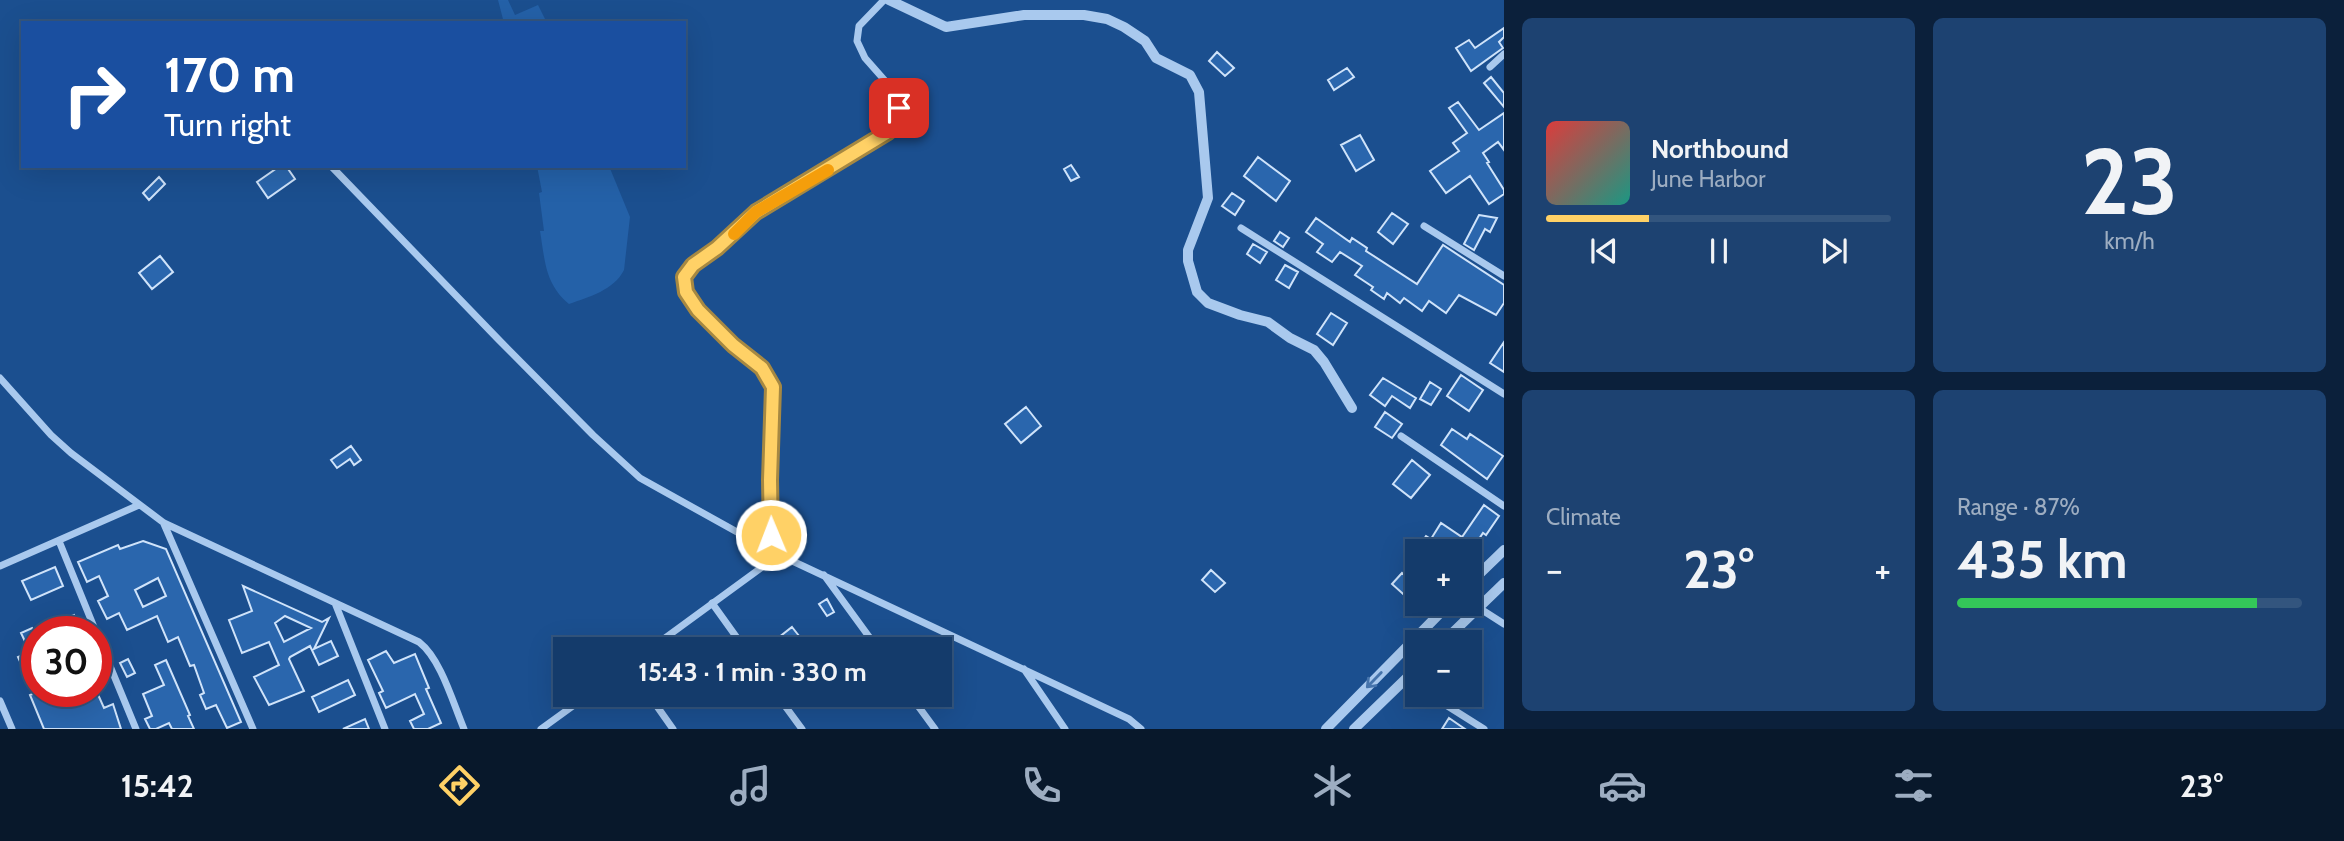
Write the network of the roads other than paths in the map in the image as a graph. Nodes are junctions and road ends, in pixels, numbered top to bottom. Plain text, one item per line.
1 (884, 0) edge
2 (889, 0) edge
3 (1504, 54) edge
4 (1490, 66) dead end
5 (333, 168) edge
6 (1424, 226) dead end
7 (1241, 228) dead end
8 (1504, 276) edge
9 (0, 378) edge
10 (1504, 394) edge
11 (1352, 408) dead end
12 (1401, 436) dead end
13 (139, 505) junction
14 (1504, 506) edge
15 (164, 523) junction
16 (59, 541) junction
17 (1504, 550) edge
18 (771, 551) junction
19 (0, 566) edge
20 (1482, 571) edge
21 (824, 574) junction
22 (1504, 583) edge
23 (335, 602) junction
24 (712, 603) junction
25 (1482, 605) edge
26 (1482, 610) edge
27 (89, 616) edge
28 (1437, 616) edge
29 (1471, 616) edge
30 (1504, 624) edge
31 (1456, 630) edge
32 (665, 637) edge
33 (736, 637) edge
34 (869, 637) edge
35 (1023, 669) junction
36 (112, 671) edge
37 (1405, 679) edge
38 (0, 701) edge
39 (572, 707) edge
40 (657, 707) edge
41 (786, 707) edge
42 (919, 707) edge
43 (1449, 707) edge
44 (12, 729) edge
45 (136, 729) edge
46 (253, 729) edge
47 (385, 729) edge
48 (464, 729) edge
49 (543, 729) edge
50 (673, 729) edge
51 (802, 729) edge
52 (935, 729) edge
53 (1065, 729) edge
54 (1141, 729) edge
55 (1326, 729) edge
56 (1354, 729) edge
57 (1483, 729) edge

1 - 18 street
2 - 11 street
3 - 4 street
5 - 18 street
6 - 8 street
7 - 10 street
9 - 13 street
12 - 14 street
13 - 15 street
13 - 16 street
15 - 23 street
15 - 46 street
16 - 19 street
16 - 27 street
17 - 20 street
18 - 21 street
18 - 24 street
21 - 34 street
21 - 35 street
22 - 25 street
23 - 47 street
23 - 48 street
24 - 32 street
24 - 33 street
26 - 30 street
28 -> 55 street
29 - 31 street
35 - 53 street
35 - 54 street
36 - 45 street
37 - 56 street
38 - 44 street
39 - 49 street
40 - 50 street
41 - 51 street
42 - 52 street
43 - 57 street

